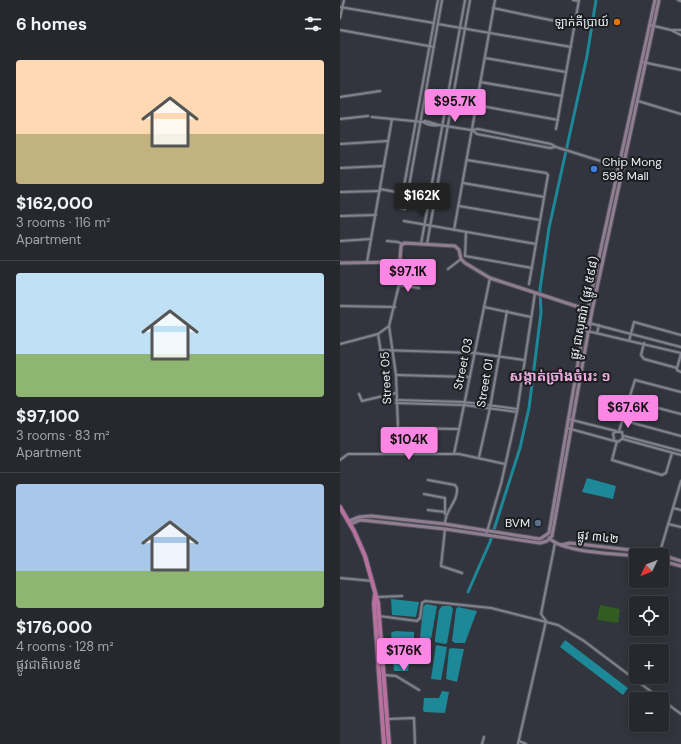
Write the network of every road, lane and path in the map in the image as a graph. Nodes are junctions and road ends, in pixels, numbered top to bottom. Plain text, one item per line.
1 (344, 0) edge
2 (438, 0) edge
3 (442, 0) edge
4 (465, 0) edge
5 (470, 0) edge
6 (495, 0) edge
7 (572, 0) edge
8 (655, 0) edge
9 (659, 0) edge
10 (579, 1) edge
11 (341, 7) edge
12 (493, 8) junction
13 (463, 13) junction
14 (468, 14) junction
15 (340, 18) edge
16 (434, 23) junction
17 (438, 24) junction
18 (575, 25) junction
19 (650, 25) junction
20 (654, 26) junction
21 (460, 28) junction
22 (465, 29) junction
23 (340, 30) edge
24 (671, 30) junction
25 (681, 30) edge
26 (489, 33) junction
27 (681, 35) edge
28 (457, 45) junction
29 (430, 46) junction
30 (462, 46) junction
31 (434, 47) junction
32 (571, 48) junction
33 (485, 58) junction
34 (642, 62) junction
35 (647, 62) junction
36 (681, 70) edge
37 (566, 72) junction
38 (451, 78) junction
39 (456, 79) junction
40 (480, 82) junction
41 (423, 83) junction
42 (427, 84) junction
43 (380, 91) dead end
44 (562, 96) junction
45 (340, 98) edge
46 (638, 101) junction
47 (476, 105) junction
48 (446, 109) junction
49 (451, 110) junction
50 (681, 114) edge
51 (368, 116) dead end
52 (372, 117) dead end
53 (340, 119) edge
54 (392, 119) junction
55 (558, 120) junction
56 (416, 121) junction
57 (422, 122) junction
58 (443, 125) junction
59 (448, 126) junction
60 (556, 129) dead end
61 (472, 130) junction
62 (519, 137) junction
63 (388, 141) junction
64 (540, 141) junction
65 (518, 142) junction
66 (440, 143) junction
67 (340, 144) edge
68 (444, 144) junction
69 (539, 146) junction
70 (556, 147) junction
71 (410, 157) junction
72 (414, 158) junction
73 (467, 160) junction
74 (384, 166) junction
75 (618, 166) junction
76 (340, 168) edge
77 (623, 168) junction
78 (434, 177) junction
79 (439, 177) junction
80 (463, 183) junction
81 (380, 190) junction
82 (340, 192) edge
83 (403, 194) junction
84 (407, 194) junction
85 (544, 197) junction
86 (458, 206) junction
87 (376, 215) junction
88 (340, 216) edge
89 (540, 220) junction
90 (404, 221) dead end
91 (425, 225) junction
92 (430, 226) junction
93 (454, 230) junction
94 (466, 232) junction
95 (371, 240) junction
96 (387, 240) dead end
97 (340, 241) edge
98 (402, 244) junction
99 (421, 244) junction
100 (426, 244) junction
101 (536, 244) junction
102 (461, 259) junction
103 (598, 260) junction
104 (399, 261) junction
105 (602, 261) junction
106 (367, 262) junction
107 (340, 263) edge
108 (532, 268) junction
109 (448, 269) dead end
110 (490, 278) junction
111 (529, 284) dead end
112 (399, 285) junction
113 (419, 288) dead end
114 (536, 294) junction
115 (340, 306) edge
116 (484, 306) junction
117 (394, 307) junction
118 (587, 310) junction
119 (506, 311) junction
120 (592, 311) junction
121 (531, 317) junction
122 (585, 322) junction
123 (590, 323) junction
124 (599, 325) junction
125 (389, 326) junction
126 (583, 330) junction
127 (588, 331) junction
128 (631, 332) junction
129 (378, 334) junction
130 (597, 334) junction
131 (681, 335) edge
132 (629, 341) junction
133 (644, 343) junction
134 (340, 344) edge
135 (681, 347) edge
136 (380, 350) junction
137 (394, 350) junction
138 (475, 353) junction
139 (681, 353) edge
140 (499, 356) junction
141 (524, 360) junction
142 (383, 365) dead end
143 (677, 368) junction
144 (681, 372) edge
145 (396, 375) junction
146 (470, 377) junction
147 (681, 392) edge
148 (396, 393) junction
149 (359, 394) dead end
150 (628, 400) junction
151 (396, 401) junction
152 (431, 402) junction
153 (464, 402) junction
154 (464, 405) junction
155 (490, 405) junction
156 (570, 406) junction
157 (575, 407) junction
158 (490, 409) junction
159 (517, 409) junction
160 (517, 412) junction
161 (681, 414) edge
162 (568, 418) junction
163 (573, 420) junction
164 (622, 420) junction
165 (398, 428) junction
166 (567, 428) junction
167 (459, 429) junction
168 (571, 429) junction
169 (618, 431) junction
170 (624, 436) junction
171 (681, 436) edge
172 (614, 439) junction
173 (623, 439) junction
174 (617, 441) junction
175 (681, 451) edge
176 (396, 453) junction
177 (672, 453) junction
178 (454, 454) junction
179 (681, 455) edge
180 (479, 458) junction
181 (340, 460) edge
182 (505, 464) junction
183 (428, 480) dead end
184 (681, 481) edge
185 (681, 484) edge
186 (424, 494) dead end
187 (673, 508) junction
188 (341, 509) edge
189 (428, 510) dead end
190 (681, 510) edge
191 (445, 514) junction
192 (350, 522) junction
193 (668, 524) junction
194 (445, 527) junction
195 (681, 527) edge
196 (487, 533) junction
197 (496, 535) junction
198 (547, 536) junction
199 (550, 539) junction
200 (555, 543) junction
201 (561, 545) junction
202 (663, 548) edge
203 (629, 551) edge
204 (629, 555) edge
205 (669, 557) edge
206 (681, 560) edge
207 (669, 563) edge
208 (681, 566) edge
209 (462, 573) dead end
210 (340, 578) edge
211 (374, 582) junction
212 (376, 594) junction
213 (402, 596) dead end
214 (379, 616) junction
215 (546, 620) junction
216 (384, 675) junction
217 (419, 690) dead end
218 (652, 692) edge
219 (669, 705) edge
220 (681, 714) edge
221 (387, 719) junction
222 (386, 734) junction
223 (484, 737) dead end
224 (519, 741) junction
225 (384, 744) edge
226 (388, 744) edge
227 (414, 744) edge
228 (482, 744) edge
229 (518, 744) edge
230 (526, 744) edge

1 - 11 street
2 - 3 street
2 - 16 street
3 - 17 street
4 - 13 street
5 - 14 street
6 - 12 street
7 - 10 street
8 - 19 main road, ផ្លូវ ជាសុផារ៉ា (ផ្លូវ ៥៩៨)
9 - 20 main road, ផ្លូវ ជាសុផារ៉ា (ផ្លូវ ៥៩៨)
10 - 18 street
11 - 15 street
11 - 16 street
12 - 18 street
12 - 26 street
13 - 14 street
13 - 21 street
14 - 22 street
16 - 17 street
16 - 29 street
17 - 21 street
17 - 31 street
18 - 32 street
19 - 20 street
19 - 34 main road, ផ្លូវ ជាសុផារ៉ា (ផ្លូវ ៥៩៨)
20 - 24 street
20 - 35 main road, ផ្លូវ ជាសុផារ៉ា (ផ្លូវ ៥៩៨)
21 - 22 street
21 - 28 street
22 - 26 street
22 - 30 street
23 - 29 street
24 - 25 street
24 - 27 street
26 - 32 street
26 - 33 street
28 - 30 street
28 - 38 street
29 - 31 street
29 - 41 street
30 - 39 street
31 - 42 street
32 - 37 street
33 - 37 street
33 - 40 street
34 - 35 street
34 - 75 main road, ផ្លូវ ជាសុផារ៉ា (ផ្លូវ ៥៩៨)
35 - 36 street
35 - 46 main road, ផ្លូវ ជាសុផារ៉ា (ផ្លូវ ៥៩៨)
37 - 44 street
38 - 39 street
38 - 48 street
39 - 49 street
40 - 44 street
40 - 47 street
41 - 42 street
41 - 56 street
42 - 57 street
43 - 45 street
44 - 55 street
46 - 50 street
46 - 77 main road, ផ្លូវ ជាសុផារ៉ា (ផ្លូវ ៥៩៨)
47 - 55 street
47 - 61 street
48 - 49 street
48 - 58 street
49 - 59 street
51 - 53 street
52 - 54 street
54 - 56 street
54 - 63 street
55 - 60 street
56 - 57 street
56 - 71 street
57 - 58 street
57 - 72 street
58 - 59 street
58 - 66 street
59 - 61 street
59 - 68 street
61 - 62 street
61 - 65 street
61 - 73 street
62 - 64 street
62 - 65 street
63 - 67 street
63 - 74 street
64 - 69 street
64 - 70 street
65 - 69 street
66 - 68 street
66 - 78 street
68 - 79 street
69 - 70 street
70 - 75 street
71 - 72 street
71 - 83 street
72 - 84 street
73 - 80 street
73 - 85 street
74 - 76 street
74 - 81 street
75 - 77 street
75 - 103 main road, ផ្លូវ ជាសុផារ៉ា (ផ្លូវ ៥៩៨)
77 - 105 main road, ផ្លូវ ជាសុផារ៉ា (ផ្លូវ ៥៩៨)
78 - 79 street
78 - 91 street
79 - 92 street
80 - 85 street
80 - 86 street
81 - 82 street
81 - 83 street
81 - 87 street
83 - 84 street
83 - 84 street
85 - 89 street
86 - 89 street
86 - 93 street
87 - 88 street
87 - 95 street
89 - 101 street
90 - 91 street
91 - 92 street
91 - 99 street
92 - 93 street
92 - 100 street
93 - 94 street
94 - 101 street
94 - 108 street
95 - 97 street
95 - 106 street
96 - 98 street
98 - 99 main road
98 - 104 main road
99 - 100 main road
100 - 102 main road
101 - 108 street
102 - 109 street
102 - 110 main road
103 - 105 main road
103 - 118 main road, ផ្លូវ ជាសុផារ៉ា (ផ្លូវ ៥៩៨)
104 - 106 main road
104 - 112 street
105 - 120 main road, ផ្លូវ ជាសុផារ៉ា (ផ្លូវ ៥៩៨)
106 - 107 main road
108 - 111 street
110 - 114 main road
110 - 116 street, Street 03
112 - 113 street
112 - 117 street
114 - 118 main road
114 - 121 street
115 - 117 street
116 - 119 street
116 - 138 street, Street 03
117 - 125 street
118 - 120 main road
118 - 122 main road, ផ្លូវ ជាសុផារ៉ា (ផ្លូវ ៥៩៨)
119 - 121 street
119 - 140 street, Street 01
120 - 123 main road, ផ្លូវ ជាសុផារ៉ា (ផ្លូវ ៥៩៨)
121 - 141 street
122 - 123 street
122 - 126 main road, ផ្លូវ ជាសុផារ៉ា (ផ្លូវ ៥៩៨)
123 - 124 street
123 - 127 main road, ផ្លូវ ជាសុផារ៉ា (ផ្លូវ ៥៩៨)
124 - 128 street
124 - 130 street
125 - 129 street
125 - 137 street, Street 05
126 - 127 street
126 - 156 main road, ផ្លូវ ជាសុផារ៉ា (ផ្លូវ ៥៩៨)
127 - 130 street
127 - 157 main road, ផ្លូវ ជាសុផារ៉ា (ផ្លូវ ៥៩៨)
128 - 131 street
128 - 132 street
128 - 135 street
129 - 134 street
129 - 136 street
130 - 132 street
132 - 133 street
133 - 139 street
133 - 143 street
136 - 137 street
136 - 142 street
137 - 138 street
137 - 145 street, Street 05
138 - 140 street
138 - 146 street, Street 03
139 - 143 street
140 - 141 street
140 - 155 street, Street 01
141 - 159 street
143 - 144 street
145 - 146 street
145 - 148 street, Street 05
146 - 153 street, Street 03
147 - 150 street
148 - 149 street
148 - 151 street, Street 05
150 - 161 street
150 - 164 street
151 - 152 street
151 - 165 street, Street 05
152 - 153 street
152 - 154 street
153 - 154 street, Street 03
153 - 155 street
154 - 158 street
154 - 167 street, Street 03
155 - 158 street, Street 01
155 - 159 street
156 - 157 main road
156 - 162 main road, ផ្លូវ ជាសុផារ៉ា (ផ្លូវ ៥៩៨)
157 - 163 main road, ផ្លូវ ជាសុផារ៉ា (ផ្លូវ ៥៩៨)
158 - 160 street
158 - 180 street, Street 01
159 - 160 street
160 - 182 street
162 - 163 street
162 - 166 main road, ផ្លូវ ជាសុផារ៉ា (ផ្លូវ ៥៩៨)
163 - 168 main road, ផ្លូវ ជាសុផារ៉ា (ផ្លូវ ៥៩៨)
163 - 169 street
164 - 169 street
164 - 171 street
165 - 167 street
165 - 176 street, Street 05
166 - 168 street
166 - 198 main road, ផ្លូវ ជាសុផារ៉ា (ផ្លូវ ៥៩៨)
167 - 178 street, Street 03
168 - 172 street
168 - 199 main road, ផ្លូវ ជាសុផារ៉ា (ផ្លូវ ៥៩៨)
169 - 170 street
169 - 172 street
170 - 173 street
170 - 175 street
172 - 174 street
173 - 174 street
173 - 177 street
174 - 177 street
176 - 178 street
176 - 181 street
177 - 179 street
178 - 180 street
180 - 182 street
182 - 196 street
183 - 191 street
184 - 185 street
185 - 187 street
186 - 191 street
187 - 190 street
187 - 193 street
188 - 192 highway
189 - 191 street
191 - 194 street
192 - 194 main road
192 - 211 highway
193 - 195 street
193 - 202 street
194 - 196 main road
194 - 209 street
196 - 197 main road
197 - 198 main road
197 - 199 main road
198 - 199 main road
199 - 200 main road
200 - 201 main road
200 - 215 street
201 - 203 main road, ផ្លូវ ៣៤២
201 - 204 main road, ផ្លូវ ៣៤២
205 - 206 main road, ផ្លូវ ៣៤២
207 - 208 main road
210 - 211 street
211 - 212 highway
212 - 213 street
212 - 214 highway
212 - 222 highway
214 - 215 street
214 - 216 highway
215 - 218 street
215 - 224 street
216 - 217 street
216 - 221 highway
219 - 220 street
221 - 222 highway
221 - 227 street
222 - 225 highway
222 - 226 highway
223 - 228 street
224 - 229 street
224 - 230 street

